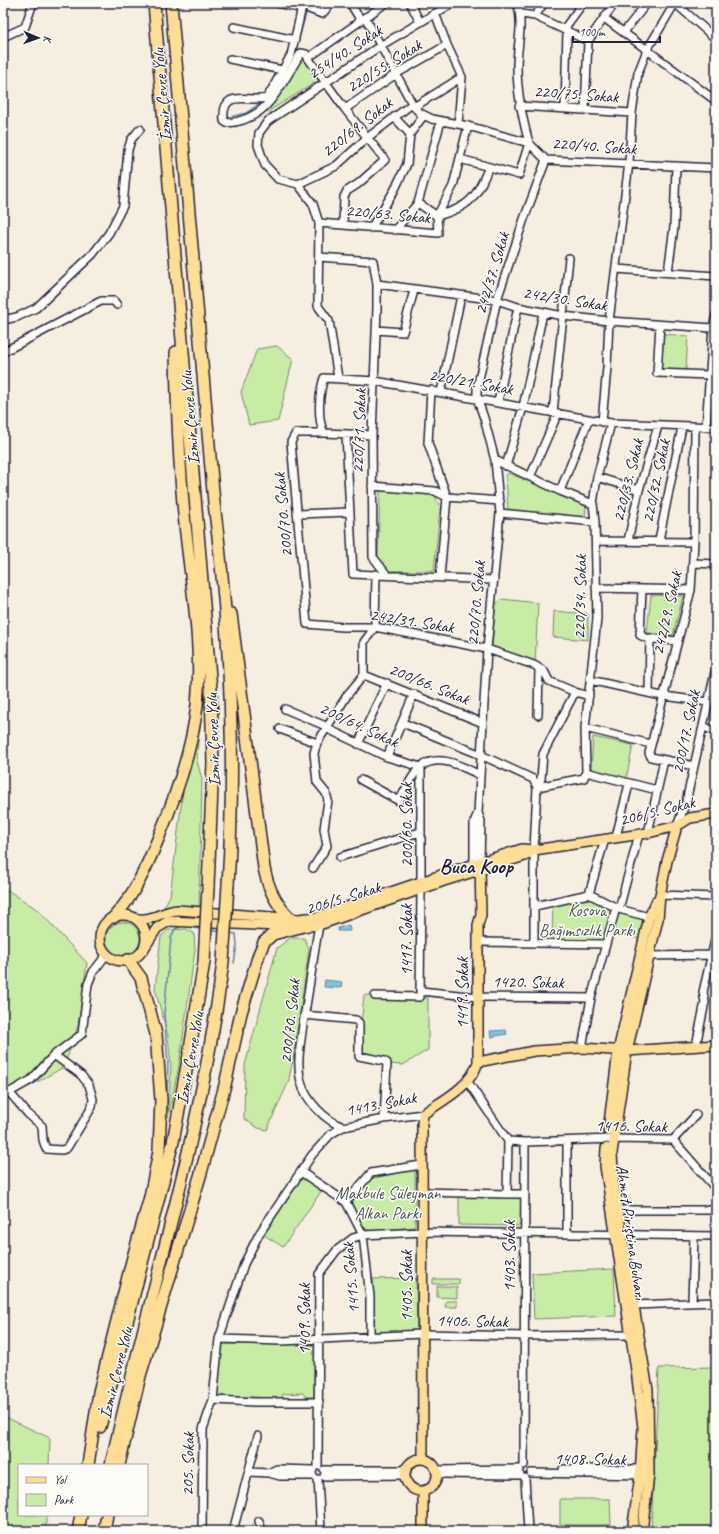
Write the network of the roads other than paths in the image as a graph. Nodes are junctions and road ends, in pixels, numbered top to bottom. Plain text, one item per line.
1 (33, 3) edge
2 (154, 3) edge
3 (171, 3) edge
4 (277, 3) edge
5 (332, 3) edge
6 (350, 3) edge
7 (386, 3) edge
8 (410, 3) edge
9 (453, 3) edge
10 (517, 3) edge
11 (544, 3) edge
12 (583, 3) edge
13 (615, 3) edge
14 (647, 3) edge
15 (675, 3) edge
16 (306, 6) edge
17 (435, 13) junction
18 (521, 14) junction
19 (535, 16) junction
20 (362, 18) junction
21 (604, 18) junction
22 (420, 22) junction
23 (234, 27) dead end
24 (565, 30) junction
25 (624, 32) junction
26 (3, 37) edge
27 (716, 39) edge
28 (294, 40) junction
29 (588, 41) junction
30 (447, 45) junction
31 (380, 46) junction
32 (647, 50) junction
33 (308, 58) junction
34 (230, 59) dead end
35 (282, 70) junction
36 (396, 74) junction
37 (462, 77) junction
38 (326, 82) junction
39 (716, 101) edge
40 (413, 105) junction
41 (519, 106) junction
42 (565, 108) junction
43 (345, 109) junction
44 (584, 110) junction
45 (632, 113) junction
46 (424, 115) junction
47 (394, 117) junction
48 (441, 121) junction
49 (458, 124) junction
50 (468, 126) junction
51 (140, 129) dead end
52 (410, 134) junction
53 (367, 138) junction
54 (529, 143) junction
55 (460, 159) junction
56 (546, 160) junction
57 (629, 163) junction
58 (676, 166) junction
59 (489, 167) junction
60 (716, 168) edge
61 (298, 184) junction
62 (418, 203) junction
63 (437, 216) junction
64 (319, 223) junction
65 (343, 225) junction
66 (372, 228) junction
67 (395, 230) junction
68 (174, 248) junction
69 (319, 257) junction
70 (569, 258) dead end
71 (616, 269) junction
72 (668, 272) junction
73 (716, 276) edge
74 (377, 284) junction
75 (414, 290) junction
76 (460, 296) junction
77 (497, 300) junction
78 (118, 305) dead end
79 (518, 307) junction
80 (544, 313) junction
81 (716, 315) edge
82 (563, 316) junction
83 (3, 320) edge
84 (609, 321) junction
85 (660, 325) junction
86 (713, 328) junction
87 (376, 330) junction
88 (3, 352) edge
89 (709, 375) junction
90 (338, 378) junction
91 (375, 380) junction
92 (431, 390) junction
93 (441, 392) junction
94 (477, 398) junction
95 (498, 402) junction
96 (523, 407) junction
97 (556, 412) junction
98 (589, 419) junction
99 (602, 422) junction
100 (611, 423) junction
101 (658, 426) junction
102 (682, 427) junction
103 (695, 427) junction
104 (706, 427) junction
105 (716, 427) edge
106 (324, 433) junction
107 (346, 434) junction
108 (372, 435) junction
109 (494, 460) junction
110 (506, 466) junction
111 (530, 477) junction
112 (597, 477) junction
113 (372, 486) junction
114 (639, 490) junction
115 (560, 491) junction
116 (447, 497) junction
117 (500, 501) junction
118 (593, 504) junction
119 (350, 512) junction
120 (500, 513) junction
121 (298, 514) junction
122 (596, 522) junction
123 (659, 540) junction
124 (596, 541) junction
125 (628, 541) junction
126 (694, 542) junction
127 (693, 563) junction
128 (222, 564) junction
129 (716, 564) edge
130 (376, 574) junction
131 (386, 575) junction
132 (440, 578) junction
133 (494, 580) junction
134 (596, 588) junction
135 (642, 589) junction
136 (691, 590) junction
137 (307, 624) joint
138 (375, 627) junction
139 (650, 638) junction
140 (677, 642) junction
141 (487, 649) junction
142 (539, 668) junction
143 (716, 672) edge
144 (364, 675) junction
145 (590, 680) junction
146 (386, 683) junction
147 (575, 692) junction
148 (648, 693) junction
149 (414, 694) junction
150 (589, 696) junction
151 (662, 696) junction
152 (708, 702) junction
153 (285, 708) dead end
154 (538, 715) dead end
155 (403, 723) junction
156 (482, 723) junction
157 (703, 726) junction
158 (328, 727) junction
159 (585, 728) junction
160 (280, 729) dead end
161 (716, 732) edge
162 (317, 743) junction
163 (358, 744) junction
164 (651, 744) junction
165 (481, 755) junction
166 (387, 757) junction
167 (664, 760) junction
168 (694, 766) junction
169 (420, 767) junction
170 (586, 772) junction
171 (480, 775) junction
172 (361, 780) dead end
173 (629, 784) junction
174 (537, 787) junction
175 (657, 790) junction
176 (716, 814) edge
177 (677, 826) junction
178 (420, 832) junction
179 (643, 833) junction
180 (616, 837) junction
181 (605, 839) junction
182 (534, 850) junction
183 (340, 858) dead end
184 (477, 867) junction
185 (313, 868) dead end
186 (421, 886) junction
187 (589, 894) junction
188 (660, 895) junction
189 (716, 897) edge
190 (535, 906) junction
191 (617, 908) junction
192 (114, 917) junction
193 (649, 917) junction
194 (134, 918) junction
195 (290, 918) junction
196 (319, 925) junction
197 (300, 927) junction
198 (716, 936) edge
199 (478, 942) junction
200 (534, 942) junction
201 (606, 944) junction
202 (143, 950) junction
203 (107, 954) junction
204 (713, 955) edge
205 (648, 956) junction
206 (128, 960) junction
207 (421, 991) junction
208 (375, 996) dead end
209 (478, 997) junction
210 (591, 998) junction
211 (304, 1015) junction
212 (716, 1045) edge
213 (696, 1046) junction
214 (582, 1048) junction
215 (622, 1051) junction
216 (54, 1055) junction
217 (478, 1062) junction
218 (468, 1082) junction
219 (6, 1094) edge
220 (423, 1114) junction
221 (696, 1115) dead end
222 (384, 1118) junction
223 (344, 1127) junction
224 (610, 1139) junction
225 (673, 1140) junction
226 (508, 1141) junction
227 (567, 1141) junction
228 (525, 1142) junction
229 (421, 1165) junction
230 (301, 1172) junction
231 (716, 1189) edge
232 (421, 1192) junction
233 (507, 1194) junction
234 (524, 1194) junction
235 (346, 1202) junction
236 (624, 1210) dead end
237 (716, 1210) edge
238 (422, 1232) junction
239 (524, 1232) junction
240 (567, 1234) junction
241 (618, 1234) junction
242 (363, 1235) junction
243 (694, 1236) junction
244 (716, 1236) edge
245 (692, 1302) junction
246 (716, 1302) edge
247 (633, 1305) junction
248 (422, 1334) junction
249 (524, 1336) junction
250 (630, 1336) junction
251 (370, 1337) junction
252 (219, 1339) junction
253 (320, 1340) junction
254 (213, 1400) junction
255 (318, 1402) junction
256 (258, 1436) dead end
257 (423, 1458) junction
258 (88, 1464) edge
259 (92, 1464) edge
260 (111, 1464) edge
261 (119, 1464) edge
262 (249, 1472) junction
263 (437, 1472) junction
264 (525, 1472) junction
265 (645, 1472) junction
266 (318, 1473) junction
267 (405, 1473) junction
268 (423, 1491) junction
269 (80, 1516) edge
270 (100, 1516) edge
271 (107, 1516) edge
272 (258, 1521) dead end
273 (77, 1531) edge
274 (97, 1531) edge
275 (104, 1531) edge
276 (202, 1531) edge
277 (233, 1531) edge
278 (262, 1531) edge
279 (321, 1531) edge
280 (423, 1531) edge
281 (528, 1531) edge
282 (632, 1531) edge
283 (642, 1531) edge

1 - 26 street
2 - 68 highway, İzmir Çevre Yolu
3 - 128 highway, İzmir Çevre Yolu
4 - 16 street
5 - 16 street
6 - 20 street
7 - 20 street
8 - 22 street
9 - 17 street, 254/40. Sokak
10 - 18 street
11 - 19 street
12 - 24 street
13 - 21 street
14 - 25 street
15 - 27 street
15 - 32 street
16 - 28 street
17 - 22 street, 254/40. Sokak
17 - 30 street
18 - 19 street
18 - 41 street
19 - 24 street
20 - 31 street
20 - 33 street
21 - 25 street
21 - 29 street
22 - 31 street, 254/40. Sokak
23 - 28 street
24 - 29 street
24 - 42 street
25 - 32 street
28 - 35 street
29 - 44 street
30 - 36 street, 220/55. Sokak
30 - 37 street
31 - 36 street
31 - 38 street, 254/40. Sokak
32 - 39 street
32 - 45 street
33 - 35 street
33 - 38 street, 220/55. Sokak
34 - 35 street
36 - 40 street
36 - 43 street, 220/55. Sokak
37 - 40 street, 220/69. Sokak
37 - 49 street
38 - 43 street, 220/55. Sokak
38 - 61 street, 254/40. Sokak
40 - 46 street, 220/40. Sokak
40 - 47 street, 220/69. Sokak
41 - 42 street, 220/75. Sokak
41 - 54 street
42 - 44 street, 220/75. Sokak
43 - 53 street
44 - 45 street, 220/75. Sokak
45 - 57 street
46 - 48 street, 220/40. Sokak
46 - 52 street
47 - 52 street
47 - 53 street, 220/69. Sokak
48 - 49 street, 220/40. Sokak
48 - 62 street
49 - 50 street, 220/40. Sokak
50 - 54 street, 220/40. Sokak
50 - 55 street
51 - 83 street
52 - 66 street
53 - 61 street, 220/69. Sokak
53 - 65 street
54 - 56 street, 220/40. Sokak
54 - 59 street
55 - 59 street
55 - 63 street
56 - 57 street, 220/40. Sokak
56 - 77 street, 242/37. Sokak
57 - 58 street, 220/40. Sokak
57 - 71 street
58 - 60 street, 220/40. Sokak
58 - 72 street
59 - 63 street
61 - 64 street
62 - 63 street
62 - 67 street
63 - 67 street, 220/63. Sokak
64 - 65 street, 220/63. Sokak
64 - 69 street
65 - 66 street, 220/63. Sokak
66 - 67 street, 220/63. Sokak
68 - 192 highway
68 - 259 highway, İzmir Çevre Yolu, bridge
69 - 74 street
69 - 90 street
70 - 82 street
71 - 72 street
71 - 84 street
72 - 73 street
74 - 75 street, 242/30. Sokak
74 - 87 street, 220/71. Sokak
75 - 76 street, 242/30. Sokak
75 - 87 street
76 - 77 street, 242/30. Sokak
76 - 93 street
77 - 79 street, 242/30. Sokak
77 - 94 street, 242/37. Sokak
78 - 88 street
79 - 80 street, 242/30. Sokak
79 - 95 street
80 - 82 street, 242/30. Sokak
80 - 96 street
81 - 86 street
82 - 84 street, 242/30. Sokak
82 - 97 street
84 - 85 street, 242/30. Sokak
84 - 99 street
85 - 86 street, 242/30. Sokak
85 - 89 street
86 - 89 street
87 - 91 street, 220/71. Sokak
89 - 104 street
90 - 91 street, 220/21. Sokak
90 - 106 street, 220/21. Sokak
91 - 92 street, 220/21. Sokak
91 - 108 street, 220/71. Sokak
92 - 93 street, 220/21. Sokak
92 - 116 street
93 - 94 street, 220/21. Sokak
94 - 95 street, 220/21. Sokak
94 - 109 street, 220/70. Sokak
95 - 96 street, 220/21. Sokak
96 - 97 street, 220/21. Sokak
96 - 110 street
97 - 98 street, 220/21. Sokak
97 - 111 street
98 - 99 street, 220/21. Sokak
98 - 115 street
99 - 100 street, 220/21. Sokak
100 - 101 street, 220/21. Sokak
100 - 112 street, 220/34. Sokak
101 - 102 street, 220/21. Sokak
101 - 114 street, 220/33. Sokak
102 - 103 street, 220/21. Sokak
102 - 123 street, 220/32. Sokak
103 - 104 street, 220/21. Sokak
103 - 126 street, 242/29. Sokak
104 - 105 street, 220/21. Sokak
106 - 107 street
106 - 121 street, 200/70. Sokak
107 - 108 street
107 - 119 street
108 - 113 street, 220/71. Sokak
109 - 110 street
109 - 117 street, 220/70. Sokak
110 - 111 street
111 - 115 street
112 - 114 street
112 - 118 street, 220/34. Sokak
113 - 116 street
113 - 131 street, 220/71. Sokak
114 - 125 street, 220/33. Sokak
115 - 118 street
116 - 117 street
116 - 132 street
117 - 120 street, 220/70. Sokak
118 - 122 street, 220/34. Sokak
119 - 121 street
119 - 130 street
120 - 122 street
120 - 133 street, 220/70. Sokak
121 - 137 street, 200/70. Sokak
122 - 124 street, 220/34. Sokak
123 - 125 street
123 - 126 street
124 - 125 street
124 - 134 street, 220/34. Sokak
126 - 127 street, 242/29. Sokak
127 - 129 street
127 - 136 street, 242/29. Sokak
128 - 195 highway
128 - 260 highway, İzmir Çevre Yolu, bridge
130 - 131 street
130 - 138 street
131 - 132 street
132 - 133 street
133 - 141 street, 220/70. Sokak
134 - 135 street
134 - 145 street, 220/34. Sokak
135 - 136 street
135 - 139 street
136 - 140 street, 242/29. Sokak
137 - 138 street, 242/31. Sokak
138 - 141 street, 242/31. Sokak
138 - 144 street
139 - 140 street
139 - 148 street
140 - 151 street, 242/29. Sokak
141 - 142 street, 242/31. Sokak
141 - 156 street, 220/70. Sokak
142 - 147 street
142 - 154 street
143 - 152 street, 200/17. Sokak
144 - 146 street, 200/66. Sokak
144 - 158 street
145 - 148 street
145 - 150 street, 220/34. Sokak
146 - 149 street, 200/66. Sokak
146 - 163 street
147 - 150 street
147 - 174 street
148 - 151 street
149 - 155 street
149 - 156 street, 200/66. Sokak
150 - 159 street, 220/34. Sokak
151 - 152 street
151 - 164 street, 242/29. Sokak
152 - 157 street, 200/17. Sokak
153 - 158 street, 200/64. Sokak
155 - 165 street
155 - 166 street
156 - 165 street, 220/70. Sokak
157 - 161 street
157 - 168 street, 200/17. Sokak
158 - 162 street
158 - 163 street, 200/64. Sokak
159 - 164 street
159 - 170 street, 220/34. Sokak
160 - 162 street
162 - 185 street
163 - 166 street, 200/64. Sokak
164 - 167 street
165 - 171 street, 220/70. Sokak
165 - 174 street
166 - 169 street, 200/64. Sokak
167 - 168 street
167 - 175 street
168 - 177 street, 200/17. Sokak
169 - 171 street
169 - 172 street
169 - 178 street, 200/60. Sokak
170 - 173 street
170 - 174 street
171 - 184 street, 220/70. Sokak
173 - 175 street
173 - 180 street
174 - 182 street
175 - 179 street
176 - 177 main road, 206/5. Sokak
177 - 179 main road, 206/5. Sokak
177 - 188 main road, Ahmet Piriştina Bulvarı
178 - 183 street
178 - 186 street, 200/60. Sokak
179 - 180 main road, 206/5. Sokak
179 - 191 street
180 - 181 main road, 206/5. Sokak
181 - 182 main road, 206/5. Sokak
181 - 187 street
182 - 184 main road, 206/5. Sokak
182 - 190 street
184 - 186 main road, 206/5. Sokak
184 - 199 main road, 1419. Sokak
186 - 195 main road, 206/5. Sokak
186 - 196 main road, 206/5. Sokak
186 - 207 street, 1417. Sokak
187 - 190 street
187 - 191 street
188 - 189 street
188 - 193 main road, Ahmet Piriştina Bulvarı
188 - 205 main road, Ahmet Piriştina Bulvarı
190 - 200 street
191 - 193 street
191 - 201 street
192 - 194 main road
192 - 203 main road
193 - 215 main road, Ahmet Piriştina Bulvarı
194 - 195 main road, 206/5. Sokak
194 - 202 main road
196 - 197 main road, 206/5. Sokak
196 - 211 street, 200/70. Sokak
197 - 202 main road, 206/5. Sokak
197 - 261 highway
198 - 204 street
199 - 200 street
199 - 209 main road, 1419. Sokak
200 - 201 street
201 - 210 street
202 - 206 main road
203 - 206 main road
203 - 216 street
204 - 205 street
204 - 213 street
205 - 215 main road, Ahmet Piriştina Bulvarı
206 - 258 highway
207 - 208 street
207 - 209 street, 1420. Sokak
209 - 210 street, 1420. Sokak
209 - 217 main road, 1419. Sokak
210 - 214 street
211 - 222 street
211 - 223 street, 200/70. Sokak
212 - 213 main road
213 - 215 main road
214 - 215 main road
214 - 217 main road
215 - 224 main road, Ahmet Piriştina Bulvarı
216 - 219 street
216 - 219 street
217 - 218 main road, 1413. Sokak
218 - 220 main road, 1413. Sokak
218 - 226 street
220 - 222 street, 1413. Sokak
220 - 229 main road, 1405. Sokak
221 - 225 street
222 - 223 street, 1413. Sokak
223 - 230 street, 1413. Sokak
224 - 225 street, 1416. Sokak
224 - 227 street, 1416. Sokak
224 - 241 main road, Ahmet Piriştina Bulvarı
225 - 231 street, 1416. Sokak
226 - 228 street, 1416. Sokak
226 - 233 street
227 - 228 street, 1416. Sokak
227 - 240 street
228 - 234 street, 1403. Sokak
229 - 232 main road, 1405. Sokak
229 - 235 street
230 - 235 street, 1415. Sokak
230 - 252 street, 1413. Sokak
232 - 233 street
232 - 238 main road, 1405. Sokak
233 - 234 street
234 - 239 street, 1403. Sokak
235 - 242 street, 1415. Sokak
236 - 237 street
238 - 239 street, 1409. Sokak
238 - 242 street, 1409. Sokak
238 - 248 main road, 1405. Sokak
239 - 240 street, 1409. Sokak
239 - 249 street, 1403. Sokak
240 - 241 street, 1409. Sokak
241 - 243 street, 1409. Sokak
241 - 247 main road, Ahmet Piriştina Bulvarı
241 - 250 main road, Ahmet Piriştina Bulvarı
242 - 251 street, 1415. Sokak
242 - 253 street, 1409. Sokak
243 - 244 street, 1409. Sokak
243 - 245 street
245 - 246 street
245 - 247 street
247 - 265 main road, Ahmet Piriştina Bulvarı
248 - 249 street, 1406. Sokak
248 - 251 street, 1406. Sokak
248 - 257 main road, 1405. Sokak
249 - 250 street, 1406. Sokak
249 - 264 street, 1403. Sokak
250 - 265 main road, Ahmet Piriştina Bulvarı
251 - 253 street, 1406. Sokak
252 - 253 street, 1406. Sokak
252 - 254 street, 1413. Sokak
253 - 255 street, 1409. Sokak
254 - 255 street
254 - 276 street, 205. Sokak
255 - 266 street, 1409. Sokak
256 - 262 street
257 - 263 main road
257 - 267 main road
262 - 266 street
262 - 277 street
263 - 264 street, 1408. Sokak
263 - 268 main road
264 - 265 street, 1408. Sokak
264 - 281 street, 1403. Sokak
265 - 282 main road, Ahmet Piriştina Bulvarı
265 - 283 main road, Ahmet Piriştina Bulvarı
266 - 267 street
266 - 279 street, 1409. Sokak
267 - 268 main road
268 - 280 main road
269 - 273 highway
270 - 274 highway
271 - 275 highway
272 - 278 street

